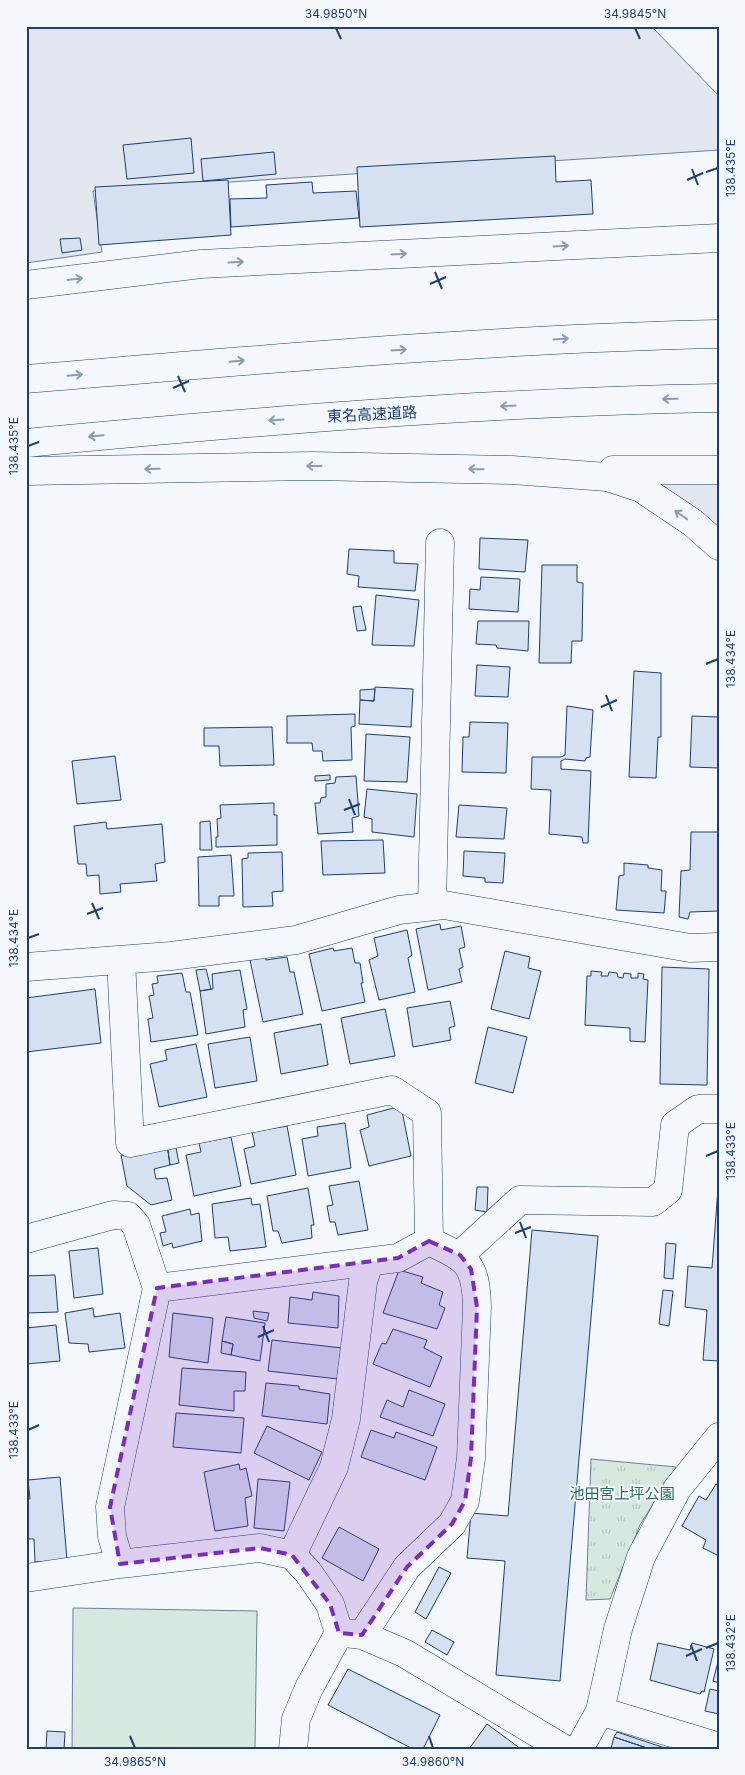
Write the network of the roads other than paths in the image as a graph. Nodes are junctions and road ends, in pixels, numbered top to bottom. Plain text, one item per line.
1 (719, 238) edge
2 (26, 285) edge
3 (719, 334) edge
4 (26, 379) edge
5 (719, 398) edge
6 (26, 443) edge
7 (512, 470) junction
8 (719, 470) edge
9 (26, 471) edge
10 (440, 543) dead end
11 (719, 546) edge
12 (432, 906) junction
13 (719, 947) edge
14 (121, 960) junction
15 (26, 967) edge
16 (719, 1109) edge
17 (26, 1238) edge
18 (429, 1241) junction
19 (460, 1255) junction
20 (369, 1262) junction
21 (157, 1288) junction
22 (719, 1437) edge
23 (292, 1555) junction
24 (120, 1564) junction
25 (26, 1578) edge
26 (351, 1634) junction
27 (600, 1711) junction
28 (719, 1747) edge
29 (293, 1749) edge
30 (564, 1749) edge
31 (579, 1749) edge

2 -> 1 main road
4 -> 3 main road
5 -> 6 main road, 東名高速道路
7 - 8 main road
7 -> 9 main road
11 -> 7 main road
10 - 12 main road
12 - 13 main road
12 - 14 main road
14 - 15 main road
14 - 18 main road
16 - 19 main road
17 - 21 main road
18 - 19 main road
18 - 20 main road
19 - 26 main road
20 - 21 main road
20 - 23 main road
21 - 24 main road
22 - 27 main road
23 - 24 main road
23 - 26 main road
24 - 25 main road
26 - 29 main road
26 - 30 main road
27 - 28 main road
27 - 31 main road

